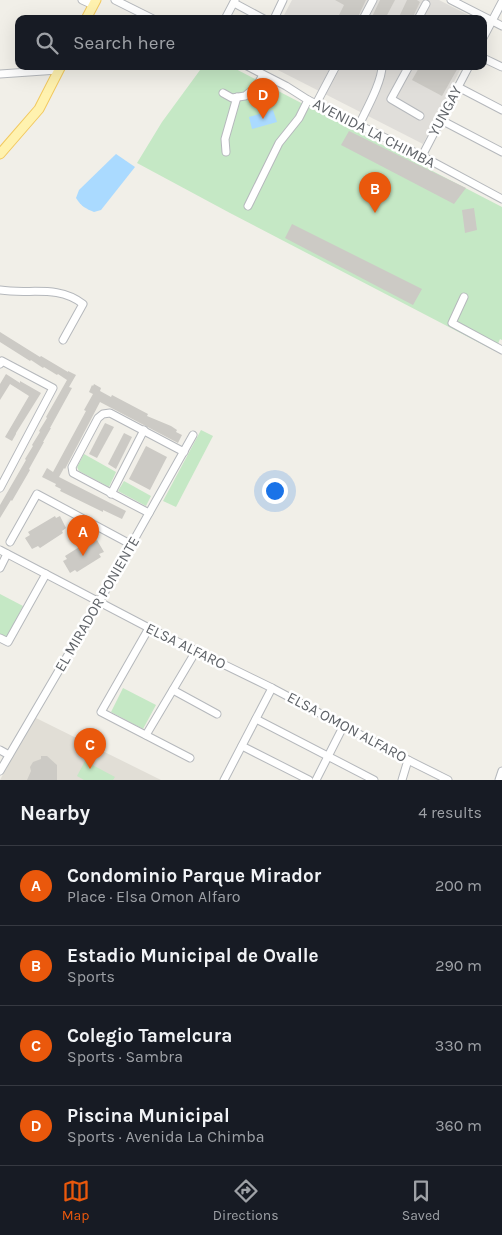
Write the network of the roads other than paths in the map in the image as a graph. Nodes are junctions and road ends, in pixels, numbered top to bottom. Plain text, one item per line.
1 (82, 0) edge
2 (115, 0) edge
3 (283, 0) edge
4 (373, 0) edge
5 (451, 0) edge
6 (234, 2) edge
7 (502, 2) edge
8 (94, 3) edge
9 (426, 4) dead end
10 (88, 15) edge
11 (145, 15) edge
12 (227, 15) edge
13 (257, 15) edge
14 (276, 15) edge
15 (365, 15) edge
16 (420, 15) edge
17 (480, 15) edge
18 (487, 18) edge
19 (492, 21) junction
20 (502, 26) edge
21 (487, 30) edge
22 (487, 60) edge
23 (502, 67) edge
24 (39, 70) edge
25 (58, 70) edge
26 (254, 70) edge
27 (334, 70) edge
28 (382, 70) edge
29 (406, 70) edge
30 (467, 70) edge
31 (0, 74) edge
32 (263, 75) junction
33 (458, 87) junction
34 (223, 93) dead end
35 (237, 98) junction
36 (308, 100) junction
37 (316, 104) junction
38 (502, 110) edge
39 (420, 116) dead end
40 (441, 120) junction
41 (359, 125) junction
42 (226, 152) dead end
43 (502, 152) edge
44 (0, 154) edge
45 (422, 156) junction
46 (502, 198) edge
47 (248, 206) dead end
48 (0, 290) edge
49 (464, 298) dead end
50 (63, 340) dead end
51 (501, 352) edge
52 (0, 364) edge
53 (144, 430) junction
54 (193, 435) dead end
55 (184, 452) junction
56 (0, 488) edge
57 (111, 494) junction
58 (149, 513) junction
59 (10, 542) dead end
60 (132, 545) junction
61 (0, 550) edge
62 (8, 554) junction
63 (0, 568) edge
64 (46, 574) junction
65 (100, 602) junction
66 (149, 628) junction
67 (0, 638) edge
68 (196, 651) junction
69 (272, 688) junction
70 (173, 690) junction
71 (217, 714) dead end
72 (256, 719) junction
73 (344, 726) junction
74 (146, 735) junction
75 (242, 746) junction
76 (0, 750) edge
77 (9, 755) junction
78 (329, 756) junction
79 (190, 758) dead end
80 (408, 760) junction
81 (0, 771) edge
82 (502, 771) edge
83 (228, 779) edge
84 (308, 780) edge
85 (316, 780) edge
86 (374, 780) edge
87 (402, 780) edge
88 (448, 780) edge
89 (499, 780) edge

1 - 8 street
2 - 11 street
3 - 14 street
4 - 15 street
5 - 17 street
6 - 12 street
6 - 13 street
7 - 19 street
8 - 10 main road
9 - 16 street
18 - 19 street
19 - 20 street
19 - 21 street
22 - 23 street
24 - 31 street
25 - 44 main road
26 - 32 street, AVENIDA LA CHIMBA
27 - 37 street
28 - 41 street
29 - 39 street
30 - 33 street, YUNGAY
32 - 35 street
32 - 36 street, AVENIDA LA CHIMBA
33 - 38 street
33 - 40 street, YUNGAY
34 - 35 street
35 - 42 street
36 - 37 street, AVENIDA LA CHIMBA
36 - 47 street
37 - 41 street, AVENIDA LA CHIMBA
40 - 43 street
40 - 45 street, YUNGAY
41 - 45 street, AVENIDA LA CHIMBA
45 - 46 street, AVENIDA LA CHIMBA
48 - 50 street
49 - 51 street
52 - 56 street
53 - 55 street
53 - 57 street
53 - 57 street
54 - 55 street, EL MIRADOR PONIENTE
55 - 58 street, EL MIRADOR PONIENTE
57 - 58 street
58 - 60 street, EL MIRADOR PONIENTE
59 - 60 street
60 - 65 street, EL MIRADOR PONIENTE
61 - 62 street
62 - 63 street
62 - 64 street
64 - 65 street
64 - 67 street
65 - 66 street, ELSA ALFARO
65 - 77 street, EL MIRADOR PONIENTE
66 - 68 street, ELSA ALFARO
66 - 74 street
68 - 69 street, ELSA ALFARO
68 - 70 street
69 - 72 street
69 - 73 street, ELSA OMON ALFARO
70 - 71 street
70 - 74 street
72 - 75 street
72 - 78 street
73 - 78 street
73 - 80 street, ELSA OMON ALFARO
74 - 79 street
75 - 83 street
75 - 84 street
76 - 77 street
77 - 81 street, EL MIRADOR PONIENTE
78 - 85 street
78 - 86 street
80 - 87 street
80 - 88 street, ELSA OMON ALFARO
82 - 89 street

